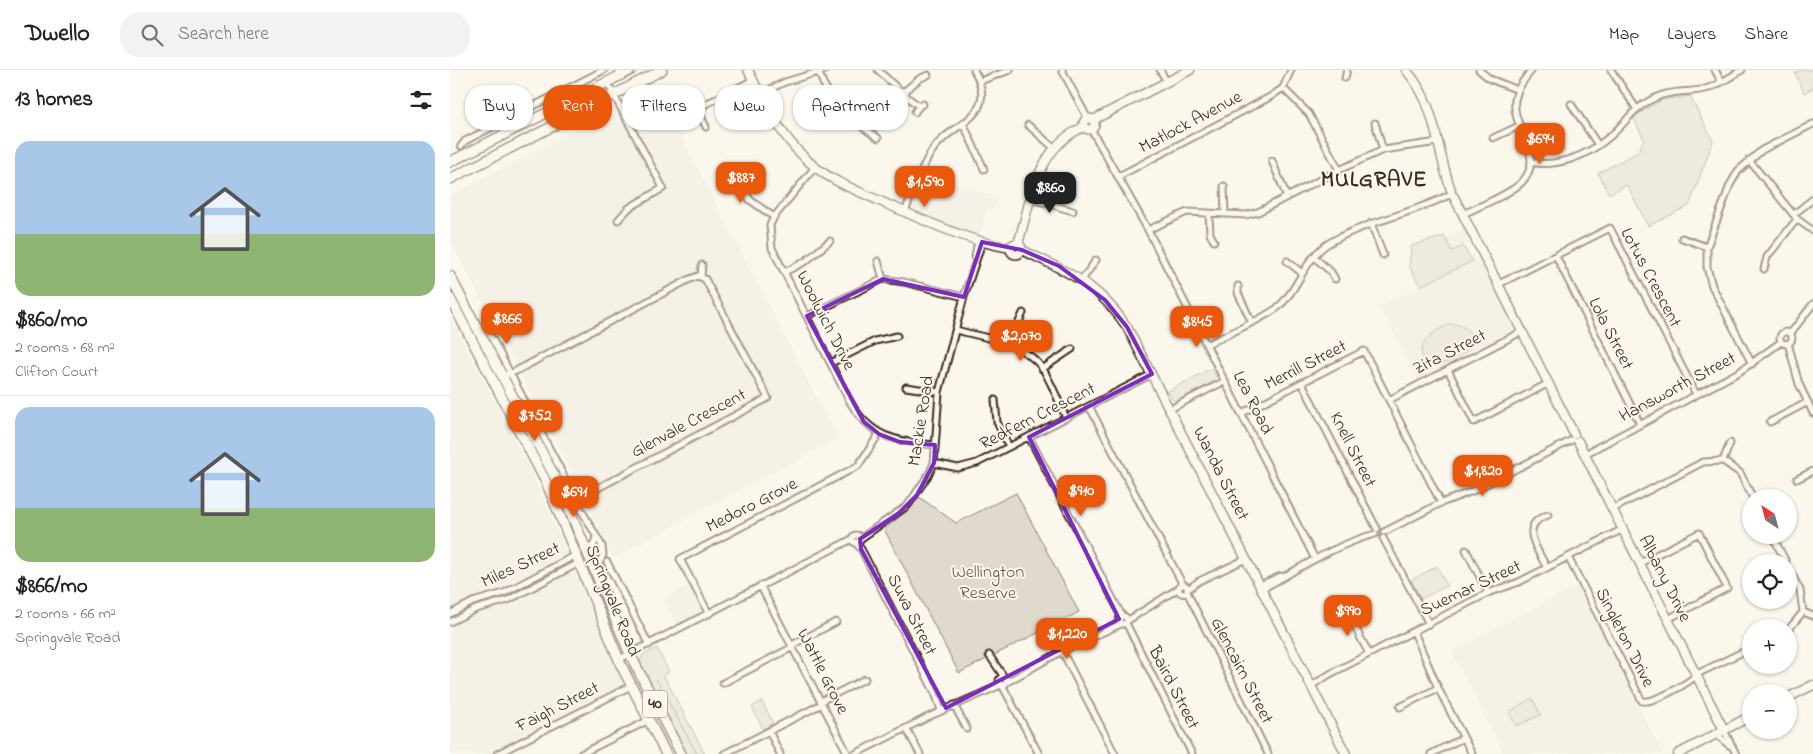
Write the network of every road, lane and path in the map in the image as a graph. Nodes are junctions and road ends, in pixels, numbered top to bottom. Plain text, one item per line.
1 (604, 70) edge
2 (631, 70) edge
3 (662, 70) edge
4 (748, 70) edge
5 (878, 70) edge
6 (974, 70) edge
7 (1010, 70) edge
8 (1062, 70) edge
9 (1160, 70) edge
10 (1190, 70) edge
11 (1291, 70) edge
12 (1348, 70) edge
13 (1406, 70) edge
14 (1479, 70) edge
15 (1532, 70) edge
16 (1611, 70) edge
17 (1715, 70) edge
18 (1742, 70) edge
19 (822, 71) edge
20 (929, 75) edge
21 (1345, 78) dead end
22 (753, 80) junction
23 (980, 81) junction
24 (1721, 81) junction
25 (607, 82) junction
26 (1166, 82) junction
27 (756, 85) edge
28 (779, 85) edge
29 (894, 85) edge
30 (908, 88) edge
31 (1283, 88) junction
32 (1518, 90) junction
33 (614, 95) junction
34 (908, 97) edge
35 (1571, 104) dead end
36 (1636, 108) junction
37 (915, 112) dead end
38 (1090, 119) junction
39 (1375, 123) dead end
40 (1813, 124) edge
41 (964, 125) junction
42 (1028, 125) dead end
43 (1519, 126) junction
44 (706, 127) dead end
45 (1088, 128) junction
46 (781, 130) edge
47 (878, 138) dead end
48 (1493, 138) dead end
49 (1438, 142) junction
50 (1598, 145) junction
51 (461, 146) dead end
52 (1054, 148) junction
53 (1383, 150) junction
54 (1749, 160) junction
55 (1272, 161) dead end
56 (450, 162) edge
57 (1531, 162) junction
58 (814, 167) junction
59 (732, 169) dead end
60 (984, 169) dead end
61 (1339, 170) junction
62 (1119, 176) junction
63 (450, 179) edge
64 (1224, 186) dead end
65 (1451, 194) junction
66 (1287, 197) junction
67 (1032, 199) junction
68 (1813, 199) edge
69 (1073, 211) dead end
70 (905, 212) junction
71 (1209, 214) junction
72 (1225, 214) junction
73 (1463, 214) junction
74 (1796, 216) junction
75 (774, 217) junction
76 (618, 220) dead end
77 (1371, 223) junction
78 (1148, 230) junction
79 (1813, 231) edge
80 (1682, 238) dead end
81 (830, 241) dead end
82 (980, 241) junction
83 (1214, 241) dead end
84 (1017, 247) junction
85 (1707, 247) junction
86 (1383, 255) dead end
87 (1556, 256) junction
88 (1314, 257) junction
89 (1096, 260) dead end
90 (1287, 260) dead end
91 (878, 261) dead end
92 (702, 265) dead end
93 (1764, 269) dead end
94 (785, 272) junction
95 (1302, 273) junction
96 (450, 276) edge
97 (700, 276) junction
98 (883, 279) junction
99 (1335, 279) dead end
100 (1082, 280) junction
101 (1499, 284) junction
102 (1238, 286) dead end
103 (964, 297) junction
104 (450, 298) edge
105 (1813, 304) edge
106 (1022, 313) dead end
107 (807, 316) junction
108 (489, 317) dead end
109 (1251, 321) junction
110 (956, 330) junction
111 (1523, 331) junction
112 (1790, 334) junction
113 (897, 336) dead end
114 (1781, 342) junction
115 (1788, 343) junction
116 (1009, 344) junction
117 (1206, 345) junction
118 (1072, 349) dead end
119 (831, 363) junction
120 (1752, 364) junction
121 (1042, 369) junction
122 (1448, 370) junction
123 (1152, 374) junction
124 (502, 377) junction
125 (1225, 381) junction
126 (1302, 383) junction
127 (1549, 383) junction
128 (906, 387) dead end
129 (939, 392) junction
130 (1696, 394) junction
131 (995, 400) dead end
132 (1389, 400) junction
133 (1808, 402) junction
134 (1089, 406) junction
135 (1170, 409) junction
136 (1242, 413) junction
137 (1813, 413) edge
138 (1066, 418) junction
139 (1770, 422) dead end
140 (1640, 424) junction
141 (879, 434) junction
142 (1028, 437) junction
143 (1575, 438) junction
144 (1730, 443) dead end
145 (935, 445) junction
146 (1009, 447) junction
147 (1585, 454) junction
148 (1723, 461) junction
149 (934, 463) junction
150 (1813, 471) edge
151 (1797, 479) dead end
152 (1748, 489) edge
153 (580, 498) junction
154 (1441, 504) junction
155 (1613, 509) junction
156 (1548, 515) dead end
157 (1623, 529) junction
158 (1376, 531) junction
159 (1383, 535) junction
160 (596, 536) junction
161 (857, 540) junction
162 (602, 546) junction
163 (1466, 550) dead end
164 (588, 553) junction
165 (1245, 557) junction
166 (1568, 558) junction
167 (577, 559) junction
168 (1315, 559) junction
169 (607, 562) dead end
170 (1640, 563) junction
171 (1547, 568) junction
172 (596, 570) junction
173 (546, 571) junction
174 (550, 578) junction
175 (1797, 584) edge
176 (762, 587) junction
177 (1261, 587) junction
178 (1183, 589) junction
179 (1488, 593) junction
180 (473, 602) junction
181 (476, 609) junction
182 (1346, 610) dead end
183 (1802, 612) junction
184 (450, 614) edge
185 (709, 614) junction
186 (1813, 616) edge
187 (1668, 619) junction
188 (1797, 619) edge
189 (1123, 620) junction
190 (450, 622) edge
191 (836, 622) dead end
192 (1429, 624) junction
193 (1414, 632) junction
194 (649, 645) junction
195 (793, 646) junction
196 (1062, 651) junction
197 (1742, 653) edge
198 (630, 654) junction
199 (1369, 654) junction
200 (989, 655) dead end
201 (618, 660) junction
202 (1697, 676) junction
203 (865, 679) dead end
204 (1003, 681) junction
205 (723, 683) dead end
206 (1310, 684) junction
207 (1813, 685) edge
208 (631, 686) junction
209 (1438, 688) junction
210 (1797, 693) edge
211 (822, 702) junction
212 (954, 705) junction
213 (1400, 707) dead end
214 (944, 709) junction
215 (648, 720) junction
216 (1742, 720) edge
217 (906, 728) junction
218 (967, 729) dead end
219 (769, 731) junction
220 (1721, 731) junction
221 (1464, 738) junction
222 (589, 752) edge
223 (1735, 752) edge
224 (498, 754) edge
225 (581, 754) edge
226 (666, 754) edge
227 (681, 754) edge
228 (724, 754) edge
229 (780, 754) edge
230 (848, 754) edge
231 (855, 754) edge
232 (920, 754) edge
233 (1039, 754) edge
234 (1116, 754) edge
235 (1192, 754) edge
236 (1268, 754) edge
237 (1346, 754) edge
238 (1431, 754) edge
239 (1472, 754) edge
240 (1678, 754) edge

1 - 51 street
2 - 25 highway
3 - 33 highway
4 - 22 street, Wanda Street
5 - 29 street
6 - 23 street
7 - 23 street
8 - 38 street
9 - 26 street
10 - 26 street
11 - 31 street
12 - 21 street
13 - 49 street, Albany Drive
14 - 32 street
15 - 32 street
16 - 36 street
17 - 24 street
18 - 24 street
19 - 28 street
19 - 47 street
20 - 30 street
22 - 27 street, Wanda Street
22 - 44 street
23 - 41 street
24 - 36 street
25 - 33 street
25 - 56 highway
26 - 38 street
31 - 61 street
31 - 62 street, Matlock Avenue
32 - 43 street
33 - 63 highway
33 - 76 street
34 - 37 street
35 - 50 street
36 - 50 street
38 - 45 street
39 - 53 street
40 - 54 street
41 - 60 street
41 - 70 street
42 - 52 street
43 - 48 street
43 - 57 street
45 - 52 street
45 - 62 street, Lea Road
46 - 58 street, Wanda Street
49 - 53 street
49 - 65 street, Albany Drive
50 - 57 street
52 - 67 street
53 - 61 street
54 - 74 street
54 - 85 street
55 - 66 street
57 - 73 street
58 - 70 street, Wanda Street
58 - 75 street
59 - 75 street
61 - 66 street
62 - 78 street, Lea Road
64 - 72 street
65 - 73 street, Albany Drive
65 - 77 street
66 - 72 street
67 - 69 street
67 - 84 street
68 - 74 street
70 - 82 street, Wanda Street
71 - 72 street
71 - 78 street
71 - 83 street
73 - 101 street, Albany Drive
74 - 79 street
74 - 93 street
75 - 94 street, Woolwich Drive
77 - 86 street
77 - 88 street
78 - 117 street, Lea Road
80 - 85 street
81 - 94 street
82 - 84 street, Wanda Street
82 - 103 street, Mackie Road
84 - 100 street, Wanda Street
85 - 120 street
87 - 101 street, Lotus Crescent
87 - 130 street, Lotus Crescent
87 - 140 street, Lola Street
88 - 95 street
88 - 99 street
89 - 100 street
90 - 95 street
91 - 98 street
92 - 97 street
94 - 107 street, Woolwich Drive
95 - 109 street
96 - 124 highway, Springvale Road / 40
97 - 124 street
97 - 153 street, Glenvale Crescent
98 - 103 street
98 - 107 street
100 - 123 street, Wanda Street
101 - 111 street, Albany Drive
102 - 109 street
103 - 110 street, Mackie Road
104 - 124 highway, Springvale Road / 40
105 - 112 street
106 - 116 street
107 - 119 street, Woolwich Drive
108 - 124 street, Springvale Road
109 - 117 street
110 - 116 street
110 - 129 street, Mackie Road
111 - 122 street, Zita Street
111 - 127 street, Albany Drive
112 - 114 street, Hansworth Street
112 - 115 street
113 - 119 street
114 - 115 street
114 - 120 street, Hansworth Street
115 - 133 street
116 - 121 street
117 - 125 street, Lea Road
118 - 121 street
119 - 141 street, Woolwich Drive
120 - 130 street, Hansworth Street
121 - 138 street
122 - 127 street
122 - 132 street, Zita Street
123 - 134 street, Redfern Crescent
123 - 135 street, Wanda Street
124 - 153 street, Springvale Road
124 - 164 highway, Springvale Road / 40
124 - 167 highway, Springvale Road / 40
125 - 135 street
125 - 136 street, Lea Road
126 - 132 street, Merrill Street
126 - 136 street, Merrill Street
126 - 158 street, Knell Street
127 - 143 street, Albany Drive
128 - 129 street
129 - 145 street, Mackie Road
130 - 140 street, Hansworth Street
131 - 146 street
132 - 154 street, Merrill Street
133 - 137 street
133 - 139 street
134 - 138 street, Redfern Crescent
134 - 178 street, Glencairn Street
135 - 165 street, Wanda Street
136 - 168 street, Lea Road
138 - 142 street, Redfern Crescent
140 - 147 street, Hansworth Street
141 - 145 street, Woolwich Drive
141 - 185 street, Medoro Grove
142 - 146 street, Redfern Crescent
142 - 189 street, Baird Street
143 - 147 street, Albany Drive
143 - 154 street
144 - 148 street
145 - 149 street, Mackie Road
146 - 149 street, Redfern Crescent
147 - 155 street, Albany Drive
148 - 152 street
148 - 155 street
149 - 161 street, Mackie Road
150 - 151 street
153 - 160 street, Springvale Road
154 - 159 street
155 - 157 street, Albany Drive
156 - 171 street
157 - 166 street, Suemar Street
157 - 170 street, Albany Drive
158 - 159 street
158 - 168 street
159 - 192 street
160 - 162 street, Springvale Road
160 - 164 street, Springvale Road
161 - 176 street, Mackie Road
161 - 214 street, Suva Street
162 - 164 street, Springvale Road
162 - 172 street
163 - 179 street
164 - 167 highway
164 - 172 highway, Springvale Road / 40
165 - 177 street, Wanda Street
165 - 178 street
166 - 171 street, Suemar Street
166 - 202 street, Singleton Drive
167 - 173 street, Miles Street
167 - 174 street, Miles Street
167 - 201 highway, Springvale Road / 40
168 - 177 street
169 - 194 street
170 - 187 street, Albany Drive
170 - 187 street
171 - 179 street, Suemar Street
172 - 198 highway, Springvale Road / 40
173 - 174 street
173 - 180 street, Miles Street
174 - 181 street, Miles Street
175 - 183 street
176 - 185 street, Mackie Road
176 - 195 street, Wattle Grove
177 - 206 street, Wanda Street
178 - 189 street
178 - 236 street, Glencairn Street
179 - 192 street, Suemar Street
180 - 181 street
180 - 184 street, Miles Street
181 - 190 street, Miles Street
182 - 199 street
183 - 186 street
183 - 188 street
185 - 194 street, Mackie Road
187 - 202 street, Albany Drive
189 - 196 street
189 - 235 street, Baird Street
191 - 195 street
192 - 193 street, Suemar Street
193 - 199 street, Suemar Street
193 - 209 street
194 - 198 street, Mackie Road
195 - 205 street
195 - 211 street, Wattle Grove
196 - 204 street
196 - 234 street
197 - 202 street
198 - 201 street, Mackie Road
198 - 227 highway, Springvale Road / 40
199 - 206 street, Suemar Street
200 - 204 street
201 - 208 highway, Springvale Road / 40
202 - 220 street, Albany Drive
203 - 211 street
204 - 212 street
204 - 233 street
206 - 237 street, Wanda Street
207 - 210 street
208 - 215 highway, Springvale Road / 40
208 - 224 street, Faigh Street
209 - 213 street
209 - 221 street
211 - 219 street
211 - 230 street, Wattle Grove
212 - 214 street
212 - 218 street
214 - 217 street
215 - 222 street
215 - 226 highway, Springvale Road / 40
216 - 220 street
217 - 231 street
217 - 232 street
219 - 228 street
219 - 229 street
220 - 223 street
220 - 223 street
220 - 240 street
221 - 238 street
221 - 239 street
222 - 225 street

